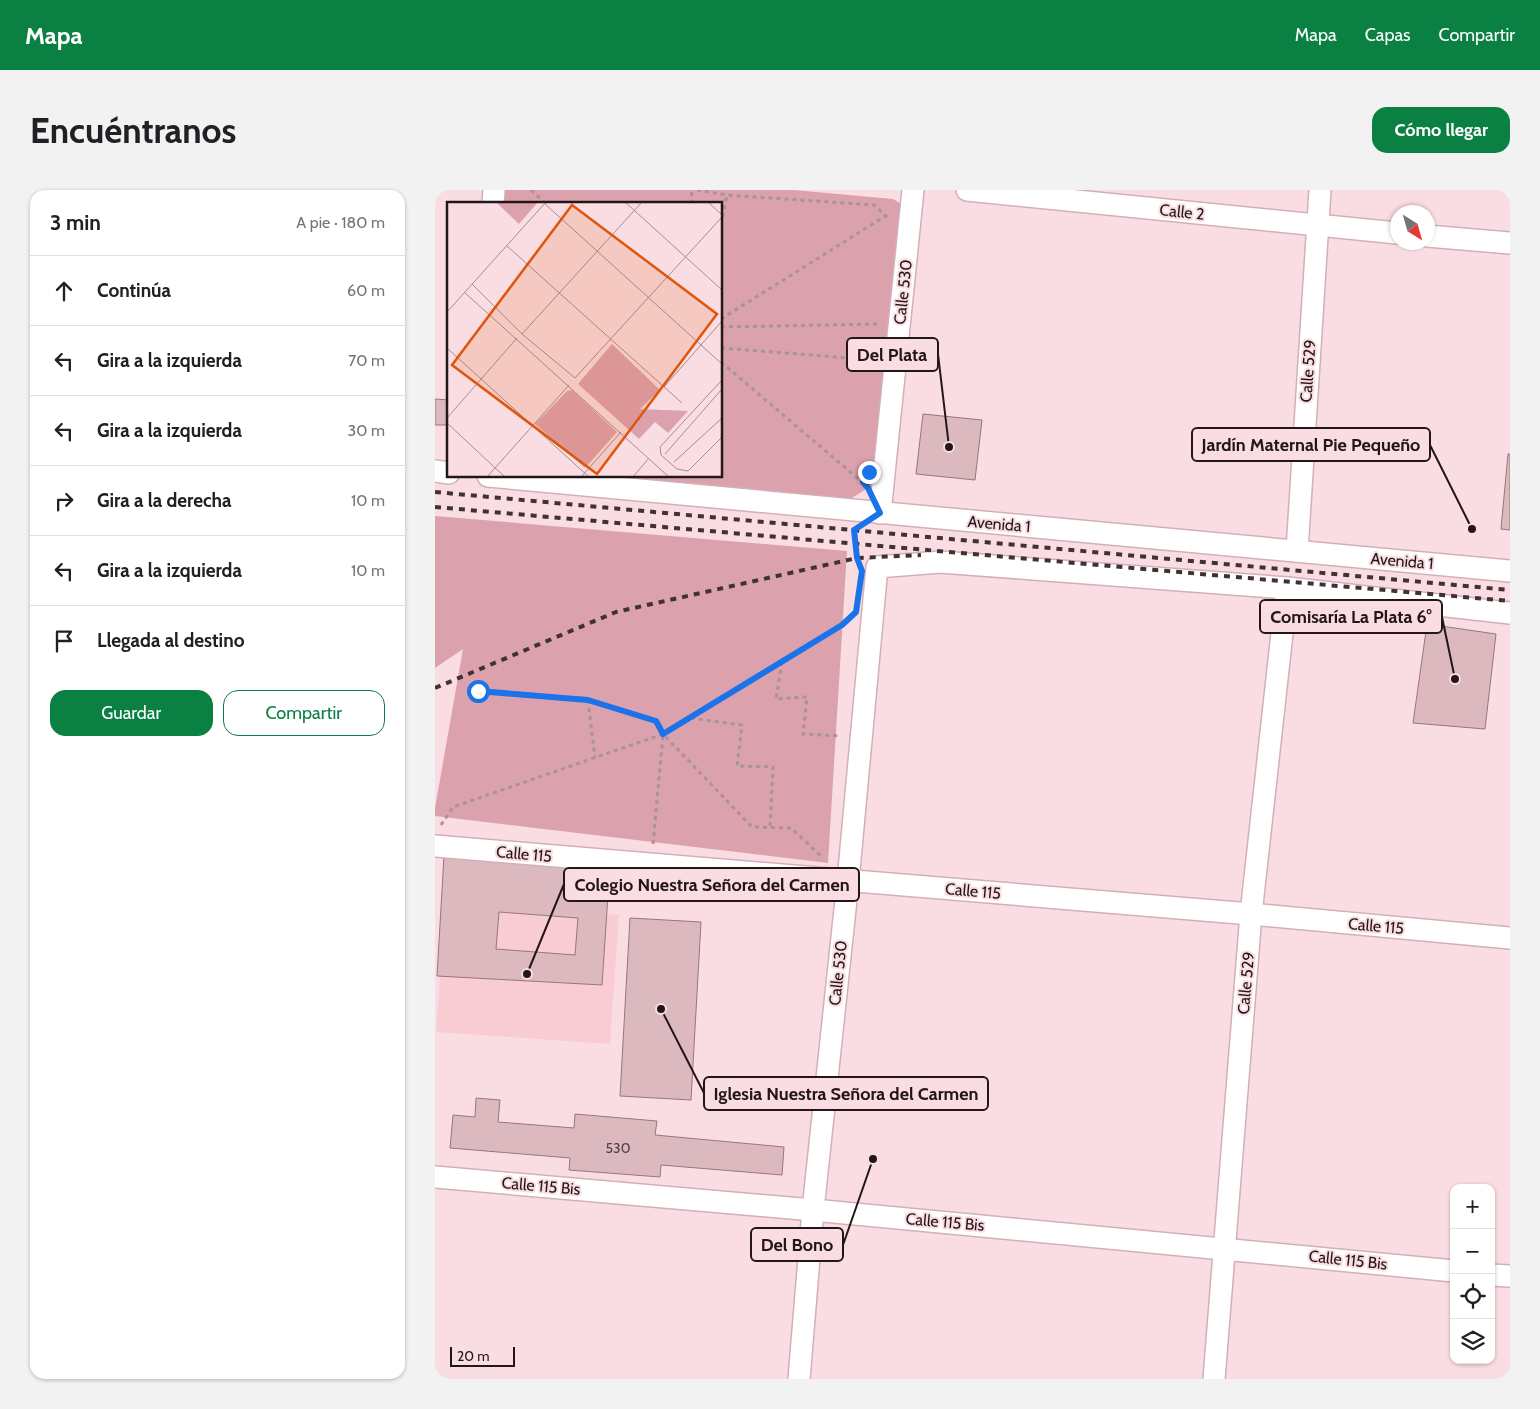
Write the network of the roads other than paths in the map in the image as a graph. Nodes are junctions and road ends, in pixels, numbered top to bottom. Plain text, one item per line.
1 (913, 190) edge
2 (967, 190) edge
3 (1320, 190) edge
4 (1317, 226) junction
5 (1390, 232) edge
6 (1435, 237) edge
7 (1510, 243) edge
8 (509, 478) edge
9 (880, 513) junction
10 (1297, 551) junction
11 (1510, 571) edge
12 (1287, 588) junction
13 (1510, 613) edge
14 (437, 836) edge
15 (847, 881) junction
16 (1251, 914) junction
17 (1510, 938) edge
18 (435, 1177) edge
19 (813, 1210) junction
20 (1225, 1248) junction
21 (1450, 1271) edge
22 (1495, 1274) edge
23 (1510, 1276) edge
24 (799, 1379) edge
25 (1214, 1379) edge

1 - 9 street, Calle 530
2 - 4 street, Calle 2
3 - 4 street, Calle 529
4 - 5 street, Calle 2
4 - 10 street, Calle 529
6 - 7 street
8 - 9 street, Avenida 1
9 - 10 street, Avenida 1
10 - 11 street, Avenida 1
12 - 13 street
12 - 15 street, Calle 530
12 - 16 street, Calle 529
14 - 15 street, Calle 115
15 - 16 street, Calle 115
15 - 19 street, Calle 530
16 - 17 street, Calle 115
16 - 20 street, Calle 529
18 - 19 street, Calle 115 Bis
19 - 20 street, Calle 115 Bis
19 - 24 street, Calle 530
20 - 21 street, Calle 115 Bis
20 - 25 street, Calle 529
22 - 23 street

